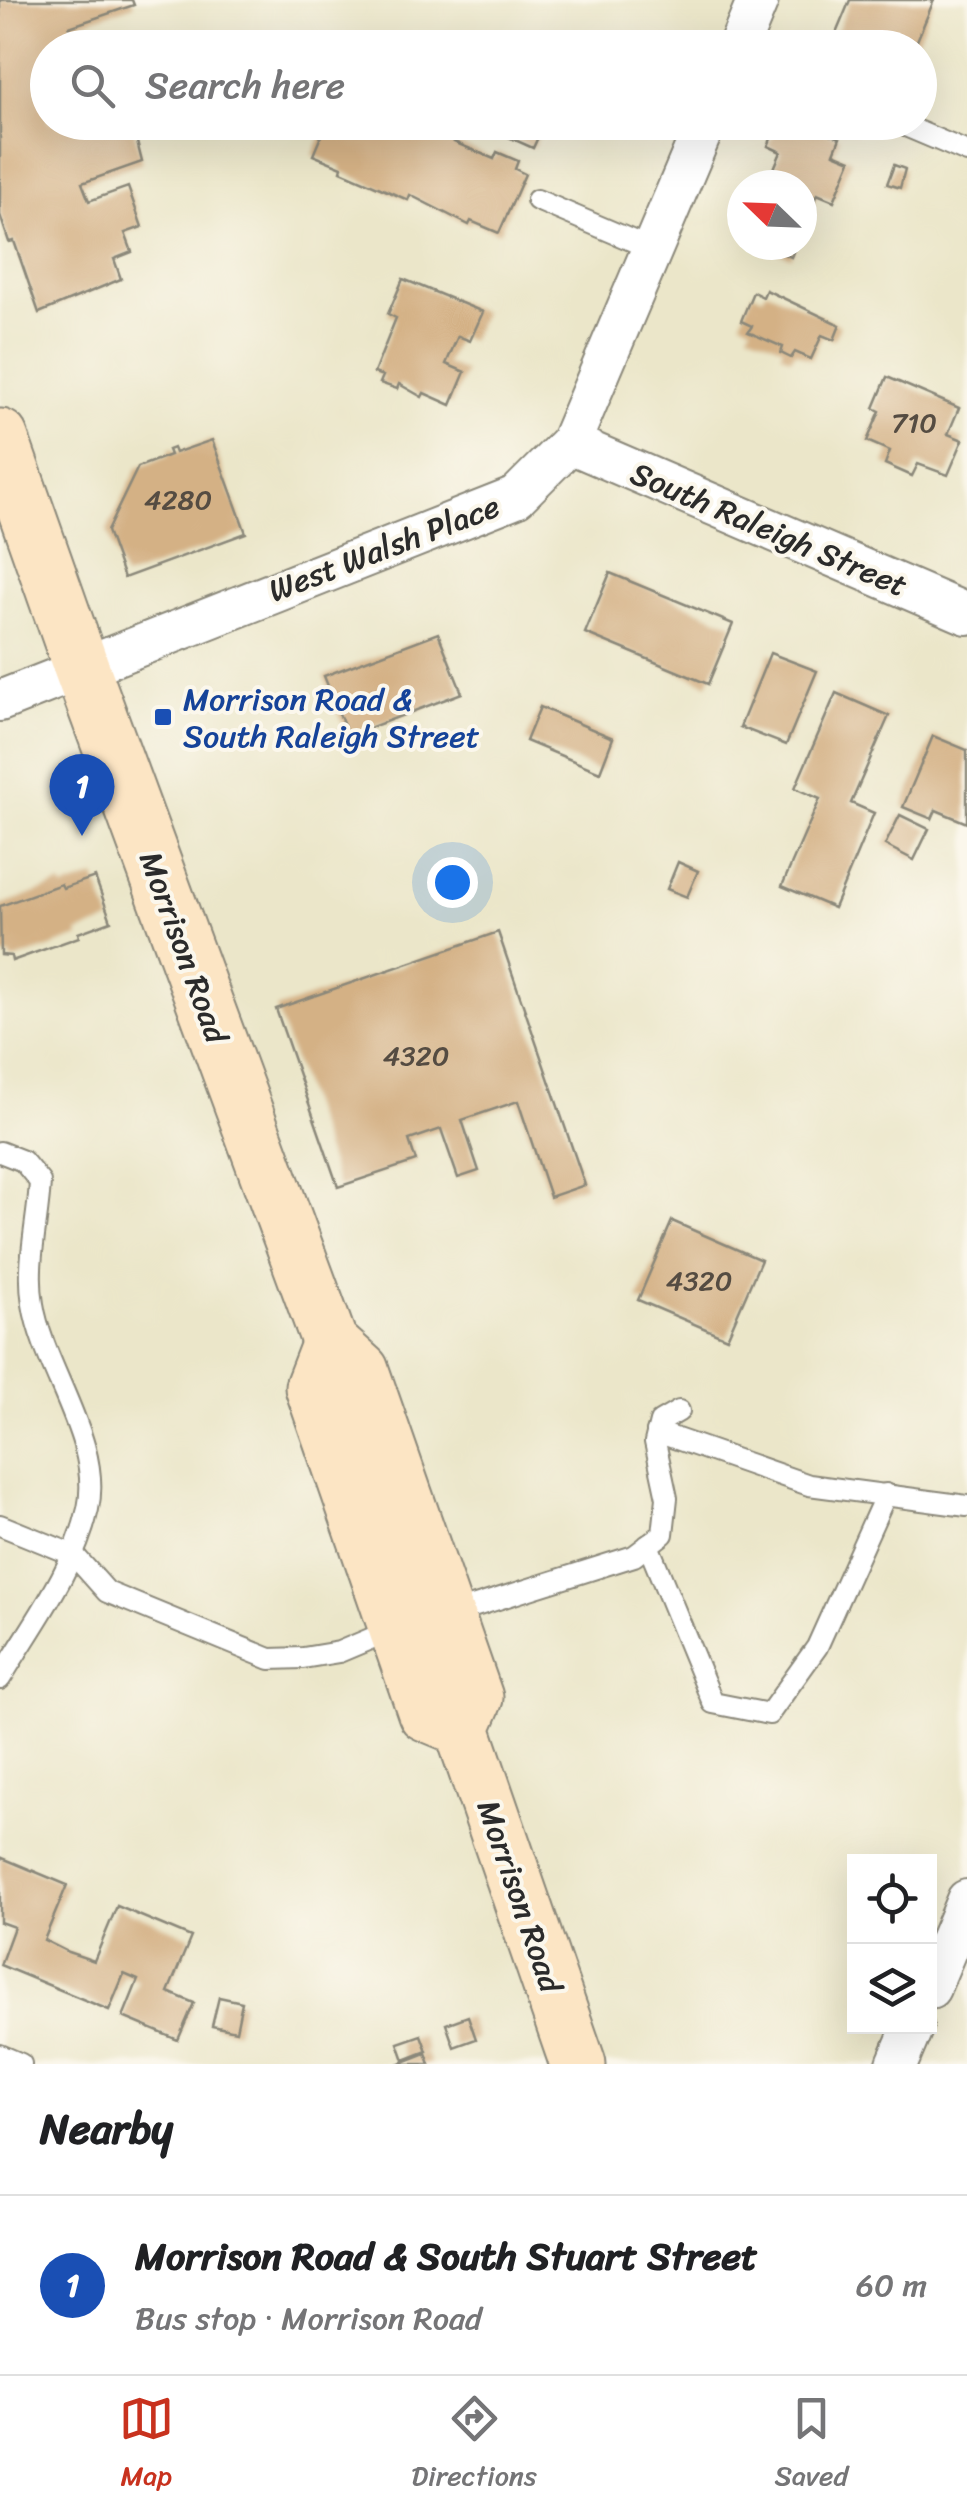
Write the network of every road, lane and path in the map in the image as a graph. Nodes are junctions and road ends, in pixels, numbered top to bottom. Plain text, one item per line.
1 (758, 0) edge
2 (746, 30) edge
3 (937, 139) edge
4 (698, 140) edge
5 (967, 152) edge
6 (538, 200) dead end
7 (652, 249) junction
8 (0, 436) edge
9 (570, 443) junction
10 (967, 614) edge
11 (80, 668) junction
12 (0, 701) edge
13 (0, 1152) edge
14 (678, 1411) dead end
15 (658, 1432) junction
16 (886, 1494) junction
17 (967, 1506) edge
18 (0, 1525) edge
19 (648, 1545) junction
20 (74, 1555) junction
21 (421, 1622) junction
22 (0, 1679) edge
23 (967, 1900) edge
24 (937, 1971) edge
25 (910, 2034) edge
26 (0, 2055) edge
27 (21, 2064) edge
28 (578, 2064) edge
29 (898, 2064) edge

1 - 2 street
3 - 5 lane
4 - 7 street, West Walsh Place
6 - 7 lane
7 - 9 street, West Walsh Place
8 - 11 main road, Morrison Road
9 - 10 street, South Raleigh Street
9 - 11 street, West Walsh Place
11 - 12 street, West Walsh Place
11 - 21 main road, Morrison Road
13 - 20 lane
14 - 15 lane
15 - 16 lane
15 - 19 lane
16 - 17 lane
16 - 19 lane
18 - 20 lane
19 - 21 lane
20 - 21 lane
20 - 22 lane
21 - 28 main road, Morrison Road
23 - 24 street
25 - 29 street
26 - 27 lane

